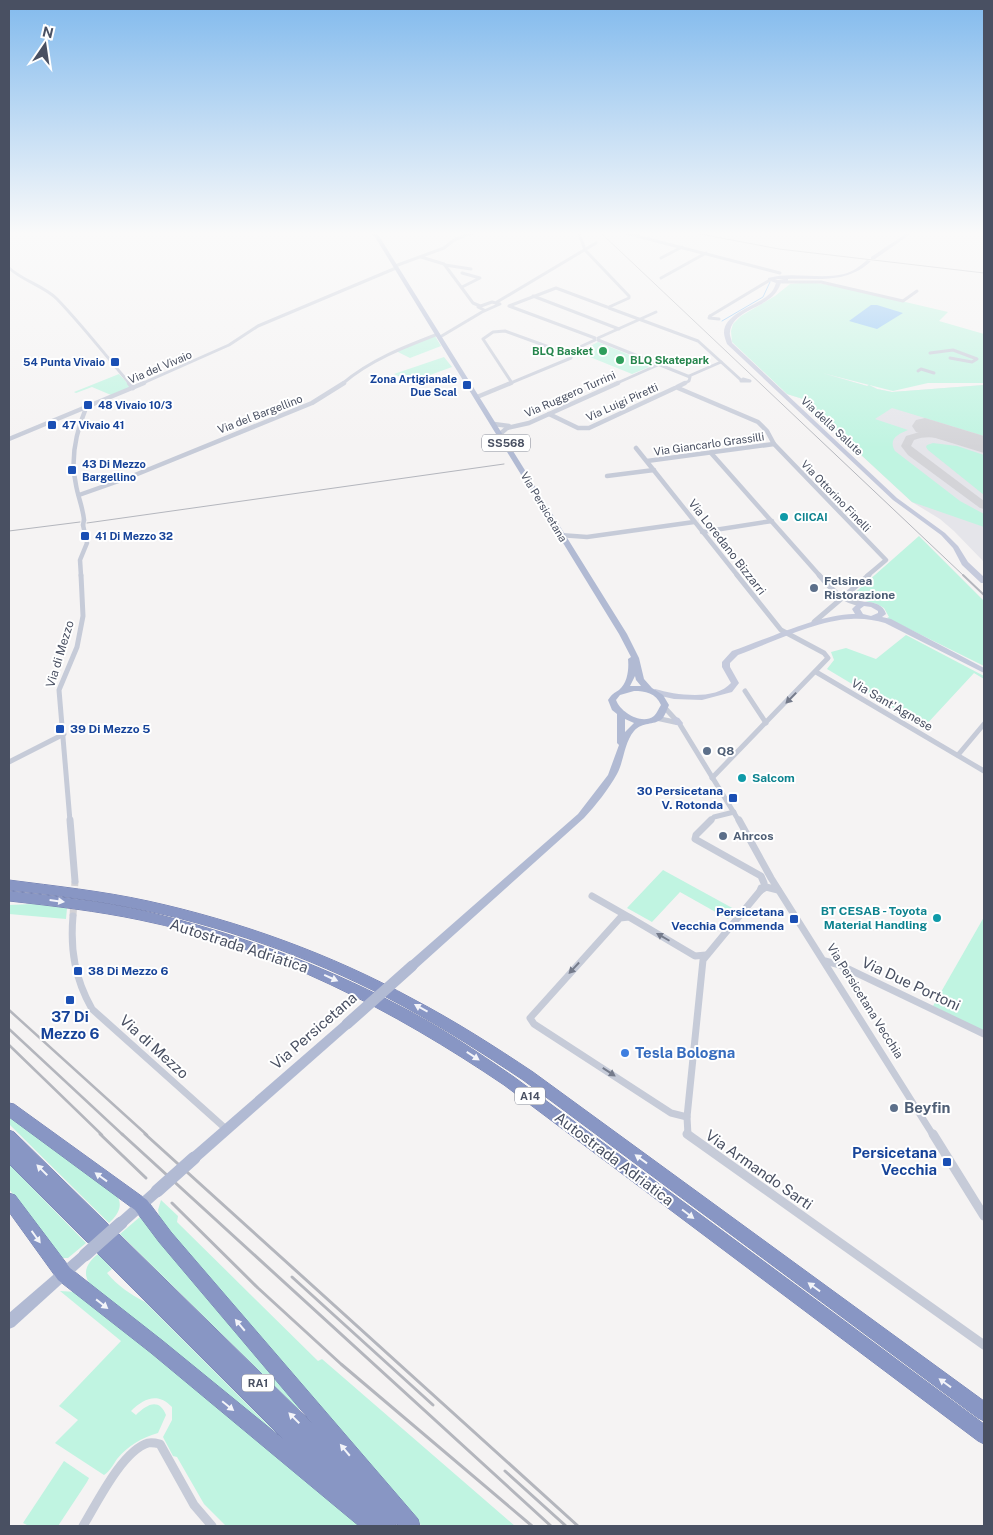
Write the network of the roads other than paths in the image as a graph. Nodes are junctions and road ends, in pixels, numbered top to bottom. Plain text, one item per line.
1 (62, 305) edge
2 (308, 305) edge
3 (420, 305) edge
4 (476, 305) edge
5 (492, 305) edge
6 (497, 305) edge
7 (501, 305) edge
8 (512, 305) edge
9 (555, 305) edge
10 (602, 305) edge
11 (614, 305) edge
12 (730, 305) edge
13 (757, 305) edge
14 (480, 306) junction
15 (509, 306) junction
16 (608, 307) junction
17 (484, 310) junction
18 (656, 312) dead end
19 (714, 315) dead end
20 (640, 319) junction
21 (619, 329) junction
22 (449, 330) junction
23 (438, 333) junction
24 (596, 339) junction
25 (930, 353) dead end
26 (571, 355) junction
27 (950, 358) dead end
28 (721, 362) junction
29 (660, 364) junction
30 (918, 371) dead end
31 (934, 372) dead end
32 (689, 376) junction
33 (741, 380) dead end
34 (512, 383) junction
35 (133, 388) junction
36 (677, 388) junction
37 (477, 397) junction
38 (86, 408) junction
39 (549, 414) junction
40 (494, 424) junction
41 (514, 426) junction
42 (500, 434) junction
43 (9, 439) edge
44 (774, 444) junction
45 (636, 448) dead end
46 (711, 452) junction
47 (647, 461) junction
48 (654, 470) junction
49 (607, 476) dead end
50 (79, 495) junction
51 (694, 522) junction
52 (772, 522) junction
53 (702, 532) junction
54 (560, 535) junction
55 (587, 537) junction
56 (566, 545) junction
57 (984, 582) edge
58 (841, 598) junction
59 (858, 608) junction
60 (882, 612) junction
61 (846, 616) junction
62 (863, 617) junction
63 (875, 618) junction
64 (888, 621) junction
65 (814, 622) dead end
66 (788, 635) junction
67 (768, 642) junction
68 (632, 651) junction
69 (984, 671) edge
70 (816, 672) junction
71 (623, 690) junction
72 (652, 691) junction
73 (744, 691) dead end
74 (664, 708) junction
75 (620, 715) junction
76 (649, 719) junction
77 (677, 722) junction
78 (766, 723) junction
79 (984, 724) edge
80 (64, 734) junction
81 (621, 748) junction
82 (958, 755) junction
83 (9, 762) edge
84 (984, 771) edge
85 (712, 778) junction
86 (734, 812) junction
87 (771, 878) junction
88 (75, 881) tunnel mouth
89 (764, 884) junction
90 (9, 885) edge
91 (779, 890) junction
92 (760, 891) junction
93 (9, 896) edge
94 (592, 896) dead end
95 (608, 905) junction
96 (73, 916) tunnel mouth
97 (629, 917) junction
98 (620, 918) junction
99 (706, 955) junction
100 (825, 961) junction
101 (984, 1034) edge
102 (9, 1109) edge
103 (686, 1117) junction
104 (226, 1129) junction
105 (9, 1137) edge
106 (9, 1154) edge
107 (194, 1158) joint
108 (157, 1191) joint
109 (9, 1200) edge
110 (141, 1205) junction
111 (984, 1216) edge
112 (121, 1223) joint
113 (103, 1239) junction
114 (85, 1255) joint
115 (64, 1274) junction
116 (9, 1322) edge
117 (984, 1345) edge
118 (984, 1412) edge
119 (984, 1435) edge
120 (83, 1526) edge
121 (212, 1526) edge
122 (374, 1526) edge
123 (383, 1526) edge
124 (404, 1526) edge
125 (411, 1526) edge

1 - 35 street
2 - 35 street, Via del Vivaio
3 - 23 main road, Via Persicetana / SS568
4 - 14 street
5 - 14 street
6 - 17 street
7 - 15 street
8 - 15 street
9 - 21 street
10 - 16 street
11 - 16 street
12 - 19 street
13 - 57 street, Via della Salute
14 - 17 street
15 - 24 street
16 - 20 street
17 - 22 street
18 - 20 street
20 - 21 street
20 - 28 street
21 - 24 street
22 - 23 street
22 - 23 street
23 - 37 main road, Via Persicetana / SS568
23 - 50 street, Via del Bargellino
24 - 26 street
24 - 29 street
25 - 27 street
26 - 34 street
26 - 34 street
28 - 32 street
28 - 33 street
29 - 32 street
29 - 39 street, Via Ruggero Turrini
30 - 31 street
32 - 36 street, Via Luigi Piretti
34 - 37 street
35 - 38 street, Via del Vivaio
36 - 39 street, Via Luigi Piretti
36 - 44 street, Via Ottorino Finelli
37 - 40 main road, Via Persicetana / SS568
38 - 43 street, Via del Vivaio
38 - 50 street, Via di Mezzo
39 - 41 street, Via Ruggero Turrini
40 - 41 street, Via Ruggero Turrini
40 - 42 main road, Via Persicetana / SS568
41 - 42 street, Via Ruggero Turrini
42 - 54 main road, Via Persicetana / SS568
44 - 46 street, Via Giancarlo Grassilli
44 - 58 street, Via Ottorino Finelli
45 - 47 street, Via Loredano Bizzarri
46 - 47 street, Via Giancarlo Grassilli
46 - 52 street
47 - 48 street, Via Loredano Bizzarri
48 - 49 street
48 - 51 street, Via Loredano Bizzarri
50 - 80 street, Via di Mezzo
51 - 53 street, Via Loredano Bizzarri
51 - 55 street
52 - 53 street
52 - 58 street
53 - 66 street, Via Loredano Bizzarri
54 - 55 street
54 - 56 main road, Via Persicetana / SS568
55 - 56 street
56 - 68 main road, Via Persicetana / SS568
58 - 59 street
58 - 65 street
59 - 60 street
59 - 61 street
59 - 62 street
60 - 63 street
60 - 64 street
61 - 62 street
61 - 66 street
62 - 63 street
63 - 64 street
64 - 69 street
66 - 67 street
66 - 70 street, Via Loredano Bizzarri
67 - 72 street
67 - 74 street
68 - 71 main road
68 - 72 main road, Via Persicetana / SS568
70 -> 78 street
70 - 82 street, Via Sant'Agnese
71 - 72 main road
71 - 75 main road
72 - 74 main road
73 - 78 street
74 - 76 main road
74 - 77 street, Via Persicetana Vecchia
75 - 76 main road
75 - 81 main road, Via Persicetana
76 - 77 street
76 - 81 main road, Via Persicetana
77 - 85 street, Via Persicetana Vecchia
78 - 85 street
79 - 82 street
80 - 83 street
80 - 88 street, Via di Mezzo
81 - 104 main road, Via Persicetana, bridge
82 - 84 street, Via Sant'Agnese
85 - 86 street, Via Persicetana Vecchia
86 - 87 street, Via Persicetana Vecchia
86 - 89 street
87 - 89 street, Via Armando Sarti
87 - 91 street, Via Persicetana Vecchia
89 - 92 street, Via Armando Sarti
118 -> 90 highway, Autostrada Adriatica / A14
91 - 92 street
91 - 100 street, Via Persicetana Vecchia
92 - 99 street, Via Armando Sarti
93 -> 119 highway, Autostrada Adriatica / A14
94 - 95 street
95 - 97 street
95 - 98 street
96 - 104 street, Via di Mezzo
97 - 98 street
99 -> 97 street
98 -> 103 street
99 - 103 street, Via Armando Sarti
100 - 101 street, Via Due Portoni
100 - 111 street, Via Persicetana Vecchia
110 -> 102 highway
103 - 117 street, Via Armando Sarti
104 - 107 main road, Via Persicetana
113 -> 105 highway, RA1
106 - 113 highway, RA1
107 - 108 main road, Via Persicetana, bridge
108 - 110 main road, Via Persicetana
109 -> 115 highway
110 - 112 main road, Via Persicetana
125 -> 110 highway
112 - 114 main road, Via Persicetana, bridge
113 - 123 highway, RA1
124 -> 113 highway, RA1
114 - 115 main road, Via Persicetana
115 - 116 main road, Via Persicetana
115 -> 122 highway
120 - 121 street

